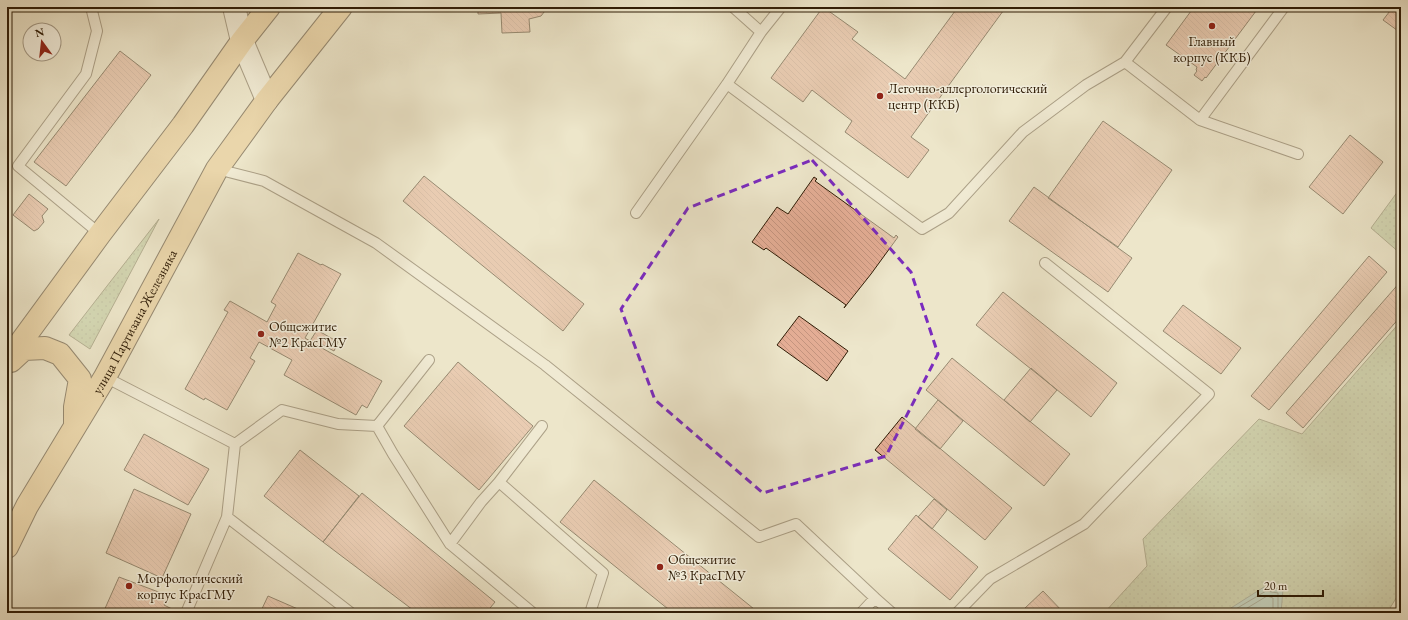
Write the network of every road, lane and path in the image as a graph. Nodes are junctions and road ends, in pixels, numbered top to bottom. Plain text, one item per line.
1 (91, 7) edge
2 (234, 7) edge
3 (269, 7) edge
4 (341, 7) edge
5 (733, 7) edge
6 (781, 7) edge
7 (1167, 7) edge
8 (1284, 7) edge
9 (761, 32) junction
10 (242, 41) junction
11 (1125, 62) junction
12 (727, 84) junction
13 (267, 100) junction
14 (1200, 120) junction
15 (1298, 154) dead end
16 (217, 169) junction
17 (636, 213) dead end
18 (100, 234) junction
19 (1044, 263) dead end
20 (429, 360) dead end
21 (7, 363) edge
22 (105, 377) junction
23 (377, 426) junction
24 (542, 426) dead end
25 (75, 428) junction
26 (235, 444) junction
27 (499, 482) junction
28 (227, 517) junction
29 (450, 544) junction
30 (7, 547) edge
31 (875, 598) junction
32 (186, 613) edge
33 (351, 613) edge
34 (533, 613) edge
35 (590, 613) edge
36 (861, 613) edge
37 (892, 613) edge
38 (957, 613) edge

1 - 18 lane
2 - 10 street
3 - 10 main road
4 - 13 main road, улица Партизана Железняка
5 - 9 lane
6 - 9 lane
7 - 11 lane
8 - 14 lane
9 - 12 lane
10 - 13 street
10 - 18 main road
11 - 12 lane
11 - 14 lane
12 - 17 lane
13 - 16 main road, улица Партизана Железняка
14 - 15 lane
16 - 22 main road, улица Партизана Железняка
16 - 31 lane
18 - 21 main road
19 - 38 lane
20 - 23 lane
21 - 25 main road
22 - 25 main road, улица Партизана Железняка
22 - 26 lane
23 - 26 lane
23 - 29 lane
24 - 27 lane
25 - 30 main road, улица Партизана Железняка
26 - 28 lane
27 - 29 lane
27 - 35 lane
28 - 32 lane
28 - 33 lane
29 - 34 lane
31 - 36 lane
31 - 37 lane

